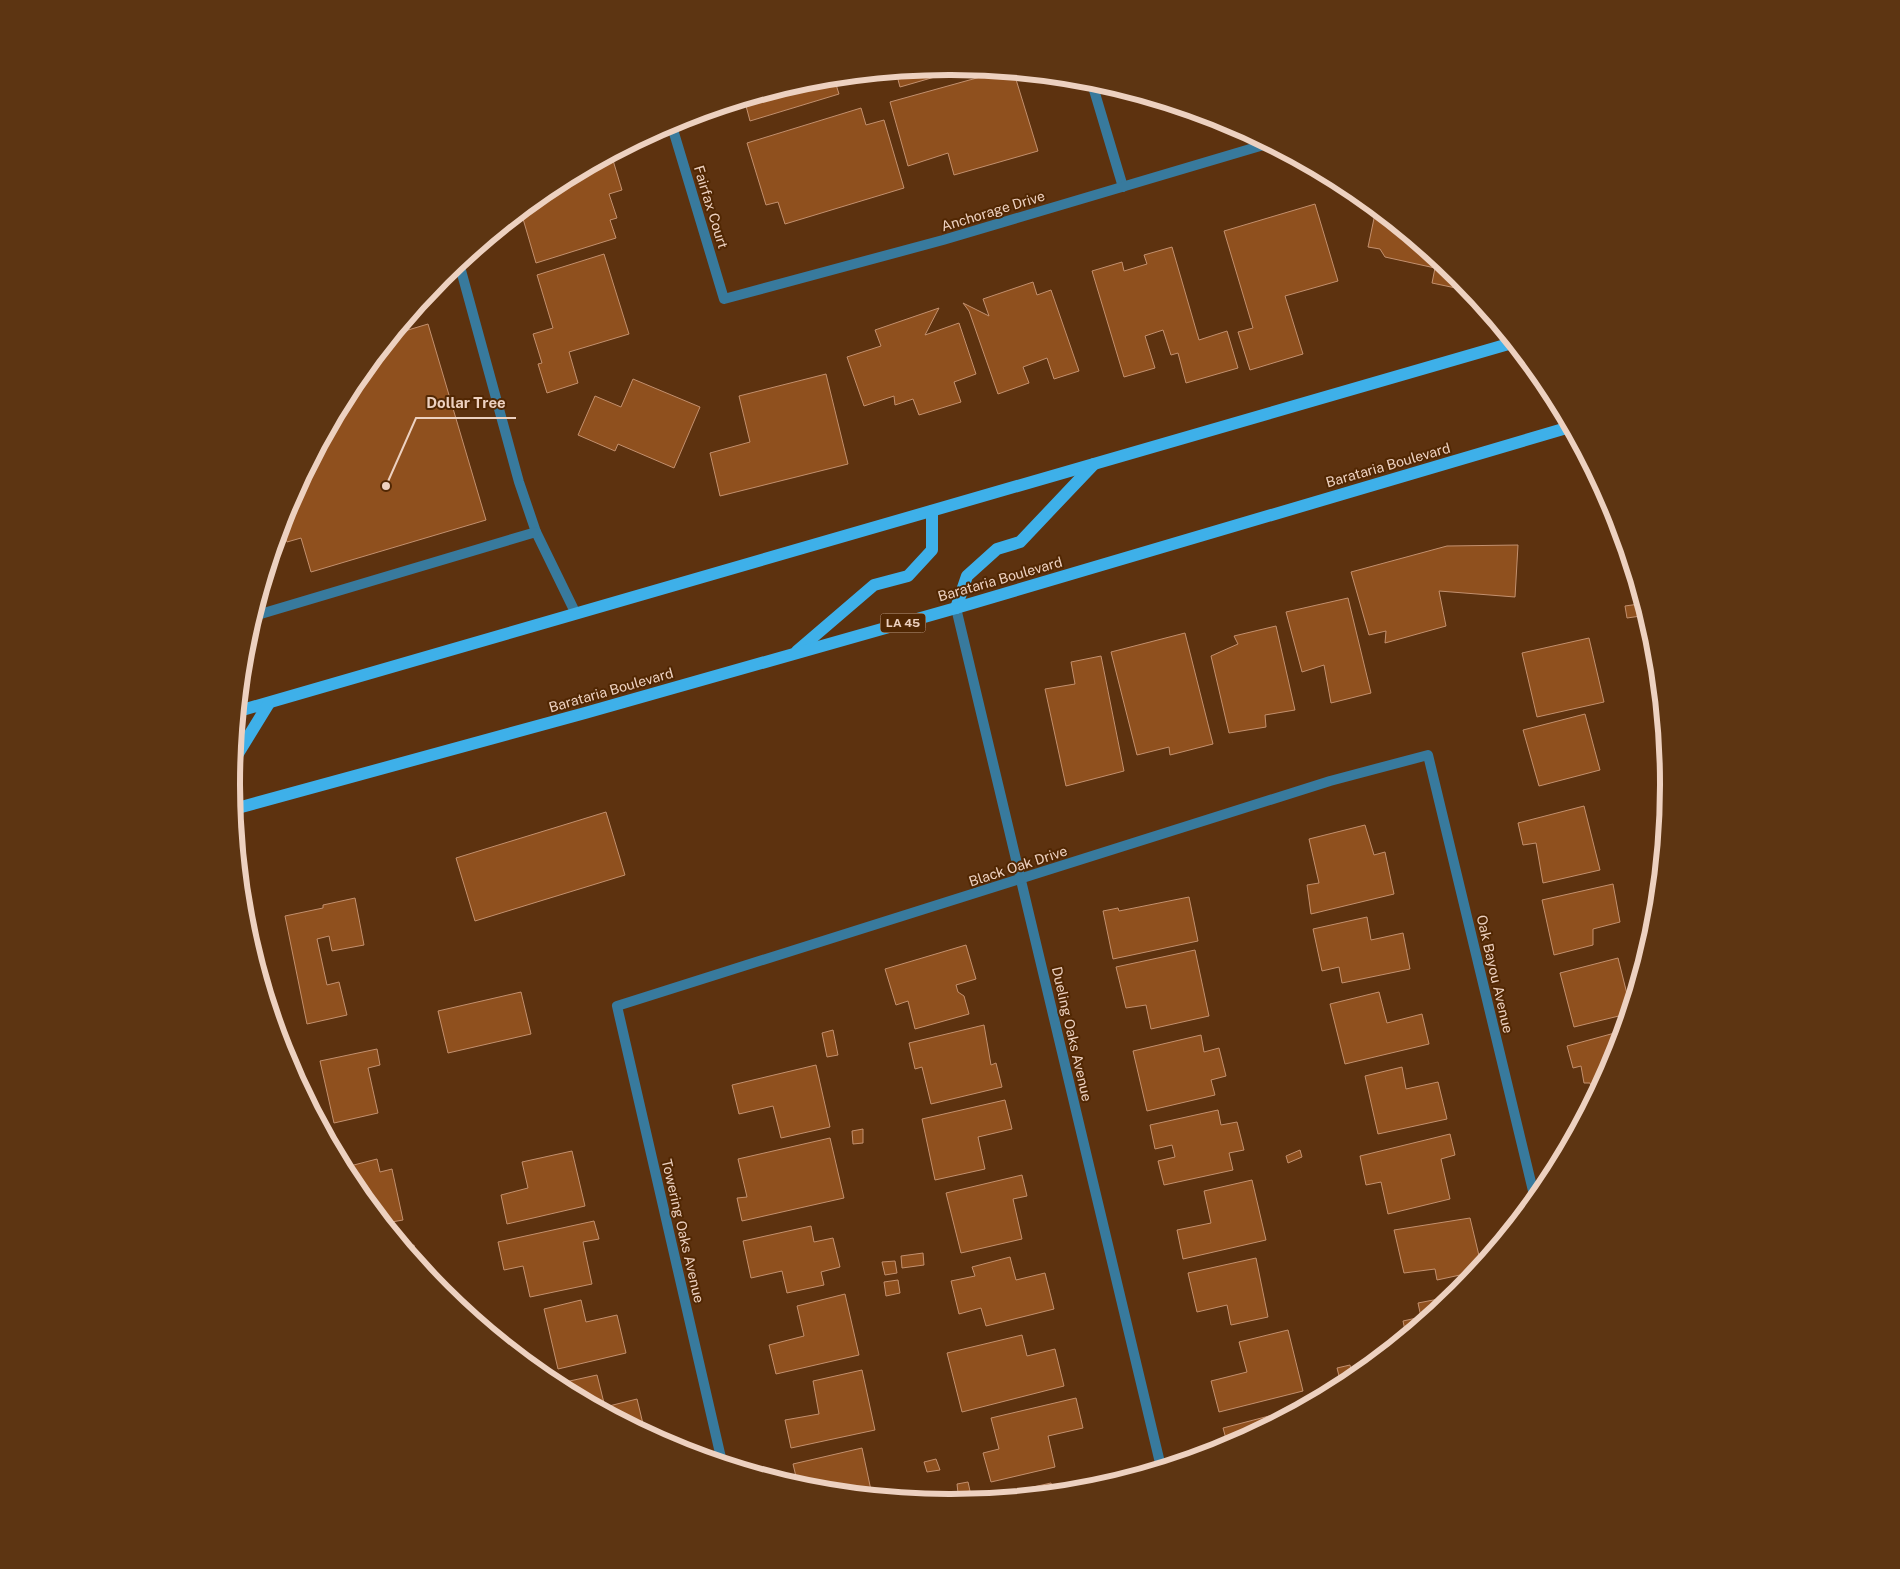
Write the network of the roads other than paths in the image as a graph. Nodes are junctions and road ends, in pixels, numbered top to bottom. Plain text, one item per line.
1 (1094, 90) edge
2 (673, 131) edge
3 (1260, 146) edge
4 (1123, 187) junction
5 (461, 271) edge
6 (724, 300) joint
7 (1506, 345) edge
8 (1563, 429) edge
9 (1094, 464) junction
10 (932, 511) junction
11 (536, 532) junction
12 (956, 608) junction
13 (262, 614) edge
14 (576, 614) junction
15 (793, 654) junction
16 (269, 703) junction
17 (245, 709) edge
18 (242, 748) edge
19 (1428, 755) joint
20 (241, 807) edge
21 (1021, 880) junction
22 (617, 1006) joint
23 (1533, 1189) edge
24 (720, 1455) edge
25 (1160, 1462) edge

1 - 4 street
2 - 6 street, Fairfax Court
3 - 4 street, Anchorage Drive
4 - 6 street, Anchorage Drive
5 - 11 street
7 - 9 main road
8 - 12 main road, Barataria Boulevard / LA 45
9 - 10 main road
9 - 12 main road
10 - 14 main road
10 - 15 main road
11 - 13 street
11 - 14 street
12 - 15 main road, Barataria Boulevard / LA 45
12 - 21 street, Dueling Oaks Avenue
14 - 16 main road
15 - 20 main road, Barataria Boulevard / LA 45
16 - 17 main road
16 - 18 main road
19 - 21 street, Black Oak Drive
19 - 23 street, Oak Bayou Avenue
21 - 22 street, Black Oak Drive
21 - 25 street, Dueling Oaks Avenue
22 - 24 street, Towering Oaks Avenue

